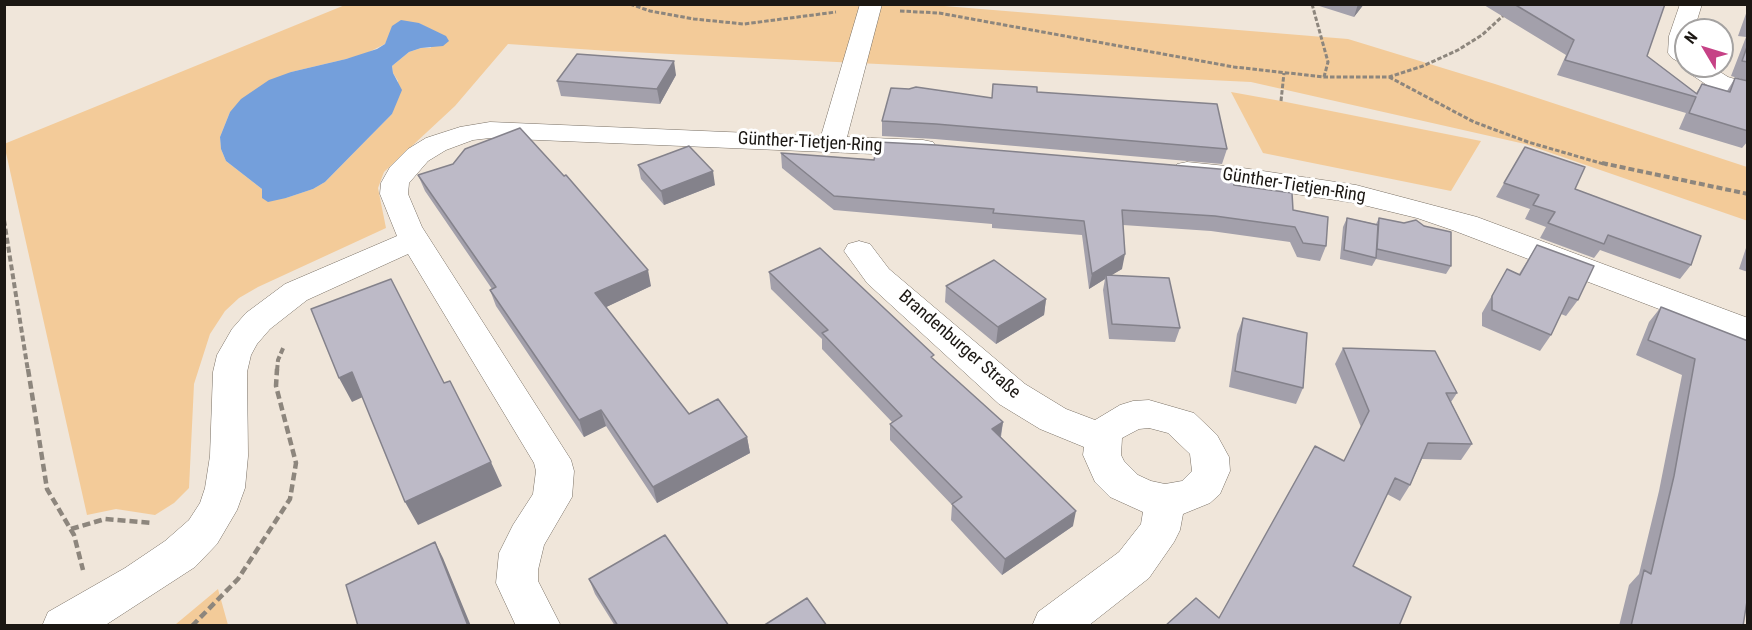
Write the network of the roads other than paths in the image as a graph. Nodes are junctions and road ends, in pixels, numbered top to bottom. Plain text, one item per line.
1 (870, 8) edge
2 (1713, 78) edge
3 (1748, 91) edge
4 (832, 144) junction
5 (946, 150) edge
6 (1155, 168) edge
7 (414, 240) junction
8 (859, 251) dead end
9 (1748, 331) edge
10 (1103, 439) junction
11 (1165, 500) junction
12 (64, 626) edge
13 (539, 626) edge
14 (1054, 626) edge

1 - 4 street
2 - 3 street
4 - 5 street, Günther-Tietjen-Ring
4 - 7 street, Günther-Tietjen-Ring
6 - 9 street, Günther-Tietjen-Ring
7 - 12 street
7 - 13 street, Günther-Tietjen-Ring
8 - 10 street, Brandenburger Straße
10 - 11 street
10 - 11 street
11 - 14 street

